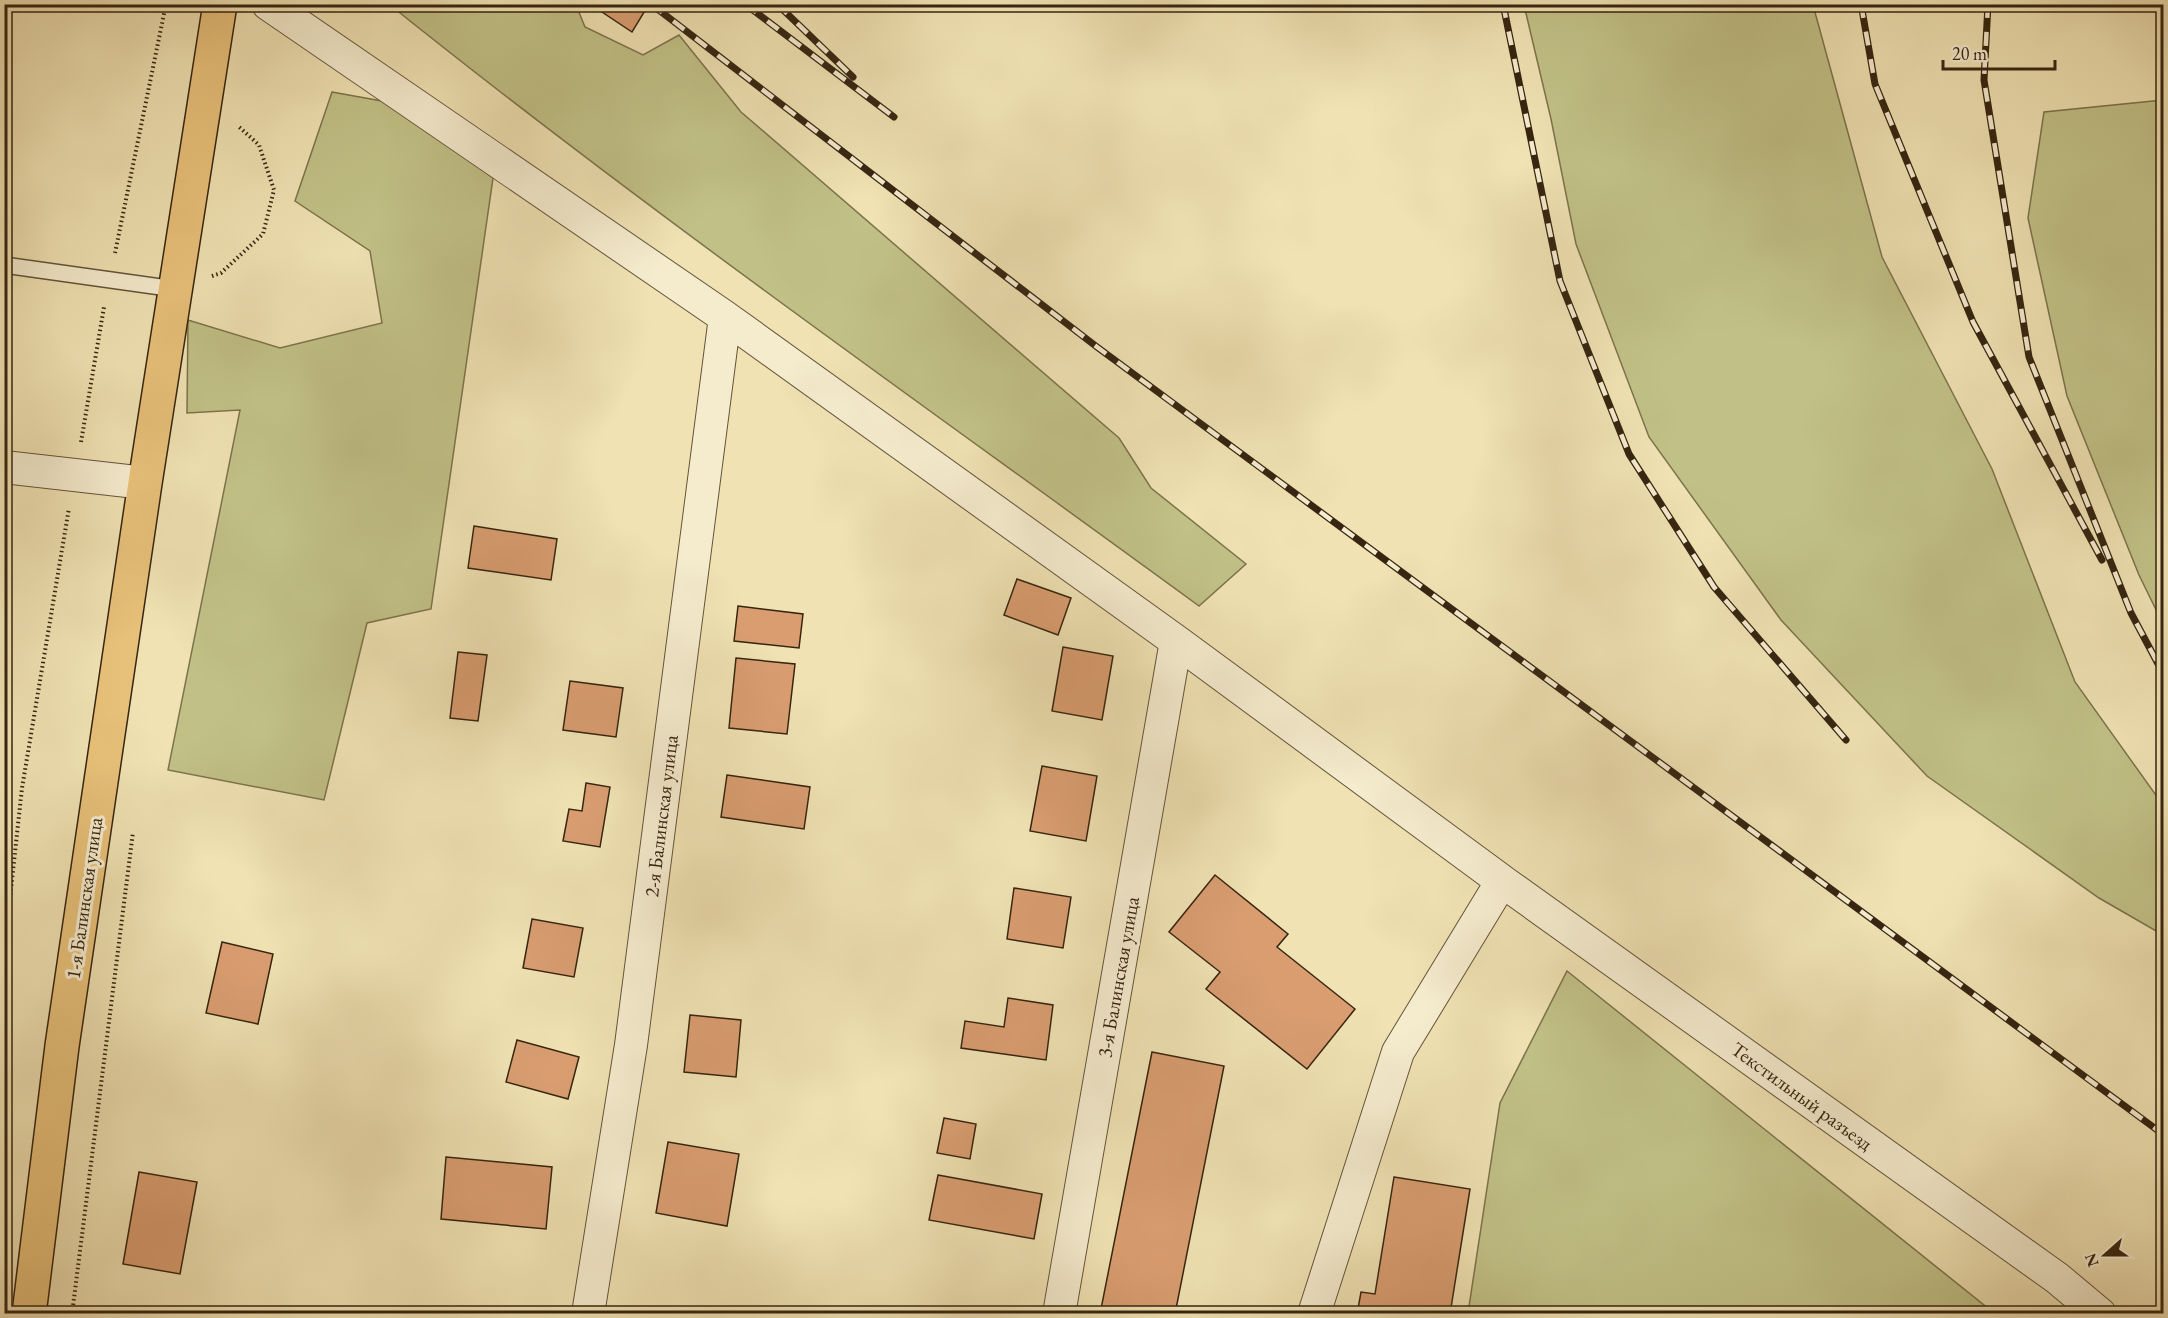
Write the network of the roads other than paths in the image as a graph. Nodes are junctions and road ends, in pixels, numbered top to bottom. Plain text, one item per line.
1 (220, 4) edge
2 (268, 4) edge
3 (4, 265) edge
4 (175, 289) junction
5 (725, 318) junction
6 (4, 467) edge
7 (145, 483) junction
8 (1176, 641) junction
9 (1502, 881) junction
10 (29, 1314) edge
11 (588, 1314) edge
12 (1059, 1314) edge
13 (1314, 1314) edge
14 (2100, 1314) edge

1 - 4 main road, 1-я Балинская улица
2 - 5 street, Текстильный разъезд
3 - 4 lane
4 - 7 main road, 1-я Балинская улица
5 - 8 street, Текстильный разъезд
5 - 11 street, 2-я Балинская улица
6 - 7 street
7 - 10 main road, 1-я Балинская улица
8 - 9 street, Текстильный разъезд
8 - 12 street, 3-я Балинская улица
9 - 13 street
9 - 14 street, Текстильный разъезд

